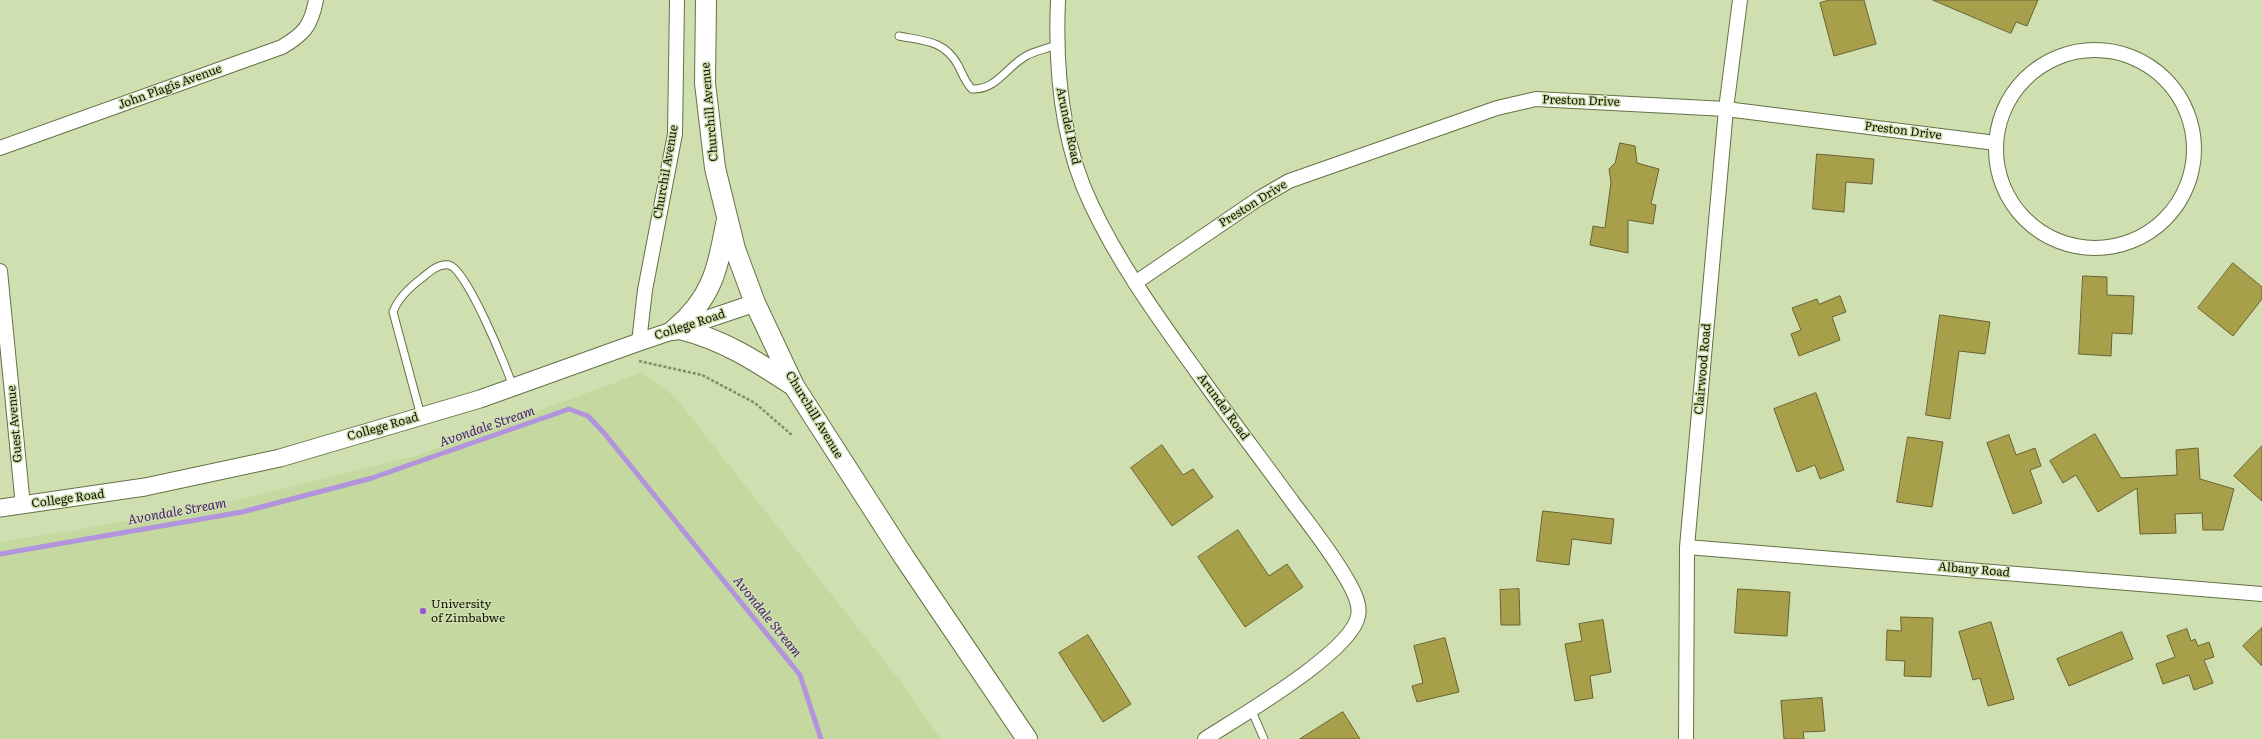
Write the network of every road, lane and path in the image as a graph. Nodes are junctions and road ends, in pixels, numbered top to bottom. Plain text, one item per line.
1 (316, 0) edge
2 (677, 0) edge
3 (706, 0) edge
4 (1058, 0) edge
5 (1740, 0) edge
6 (899, 36) dead end
7 (1056, 45) junction
8 (1726, 109) junction
9 (1996, 143) junction
10 (0, 148) edge
11 (727, 216) junction
12 (0, 271) edge
13 (1135, 283) junction
14 (755, 303) junction
15 (677, 329) junction
16 (639, 342) junction
17 (794, 386) junction
18 (513, 387) junction
19 (421, 416) junction
20 (23, 506) junction
21 (0, 508) edge
22 (1686, 547) junction
23 (2262, 594) edge
24 (1251, 708) junction
25 (1027, 739) edge
26 (1205, 739) edge
27 (1264, 739) edge
28 (1686, 739) edge

1 - 10 street, John Plagis Avenue
2 - 16 street, Churchil Avenue
3 - 11 main road, Churchill Avenue
4 - 7 street, Arundel Road
5 - 8 street, Clairwood Road
6 - 7 lane
7 - 13 street, Arundel Road
8 - 9 street, Preston Drive
8 - 13 street, Preston Drive
8 - 22 street, Clairwood Road
9 - 9 street
11 - 14 main road, Churchill Avenue
11 - 15 main road
12 - 20 street, Guest Avenue
13 - 24 street, Arundel Road
14 - 15 street, College Road
14 - 17 main road, Churchill Avenue
15 - 16 street, College Road
15 - 17 main road
16 - 18 street, College Road
17 - 25 main road, Churchill Avenue
18 - 19 street, College Road
18 - 19 lane
19 - 20 street, College Road
20 - 21 street, College Road
22 - 23 street, Albany Road
22 - 28 street, Clairwood Road
24 - 26 street, Arundel Road
24 - 27 lane

